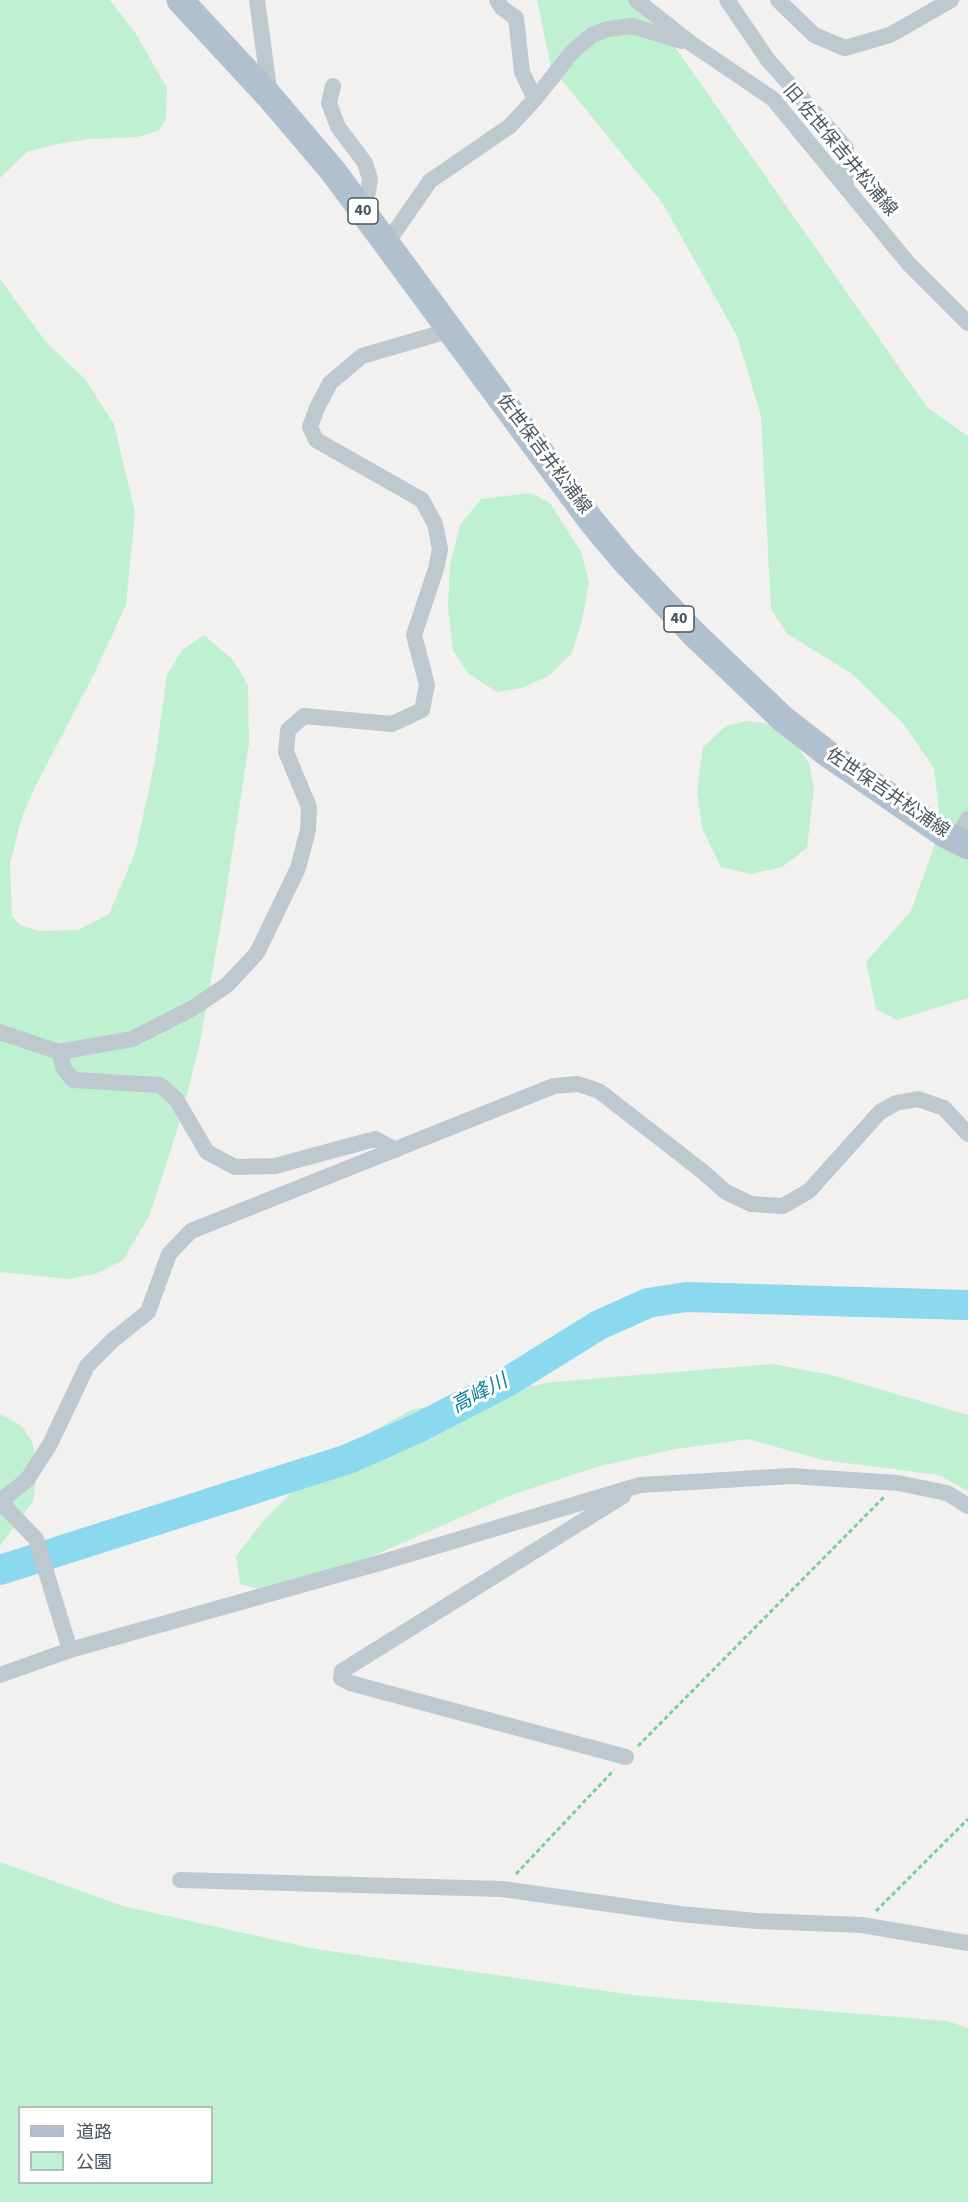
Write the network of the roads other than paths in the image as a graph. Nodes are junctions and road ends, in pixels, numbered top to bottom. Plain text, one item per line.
1 (180, 0) edge
2 (257, 0) edge
3 (497, 0) edge
4 (636, 0) edge
5 (727, 0) edge
6 (778, 0) edge
7 (951, 0) edge
8 (692, 44) junction
9 (333, 86) dead end
10 (270, 97) junction
11 (536, 99) junction
12 (846, 188) junction
13 (358, 205) junction
14 (387, 243) junction
15 (968, 323) edge
16 (451, 330) junction
17 (964, 835) edge
18 (0, 1032) edge
19 (59, 1053) junction
20 (968, 1134) edge
21 (396, 1150) junction
22 (640, 1485) junction
23 (2, 1498) edge
24 (968, 1506) edge
25 (70, 1650) junction
26 (0, 1675) edge
27 (626, 1757) road end
28 (180, 1880) dead end
29 (968, 1943) edge

1 - 10 main road, 佐世保吉井松浦線 / 40
2 - 10 street
3 - 11 street
4 - 8 street, 旧 佐世保吉井松浦線
5 - 12 street
6 - 7 street
8 - 11 street
8 - 12 street, 旧 佐世保吉井松浦線
9 - 13 street
10 - 13 main road, 佐世保吉井松浦線 / 40
11 - 14 street
12 - 15 street, 旧 佐世保吉井松浦線
13 - 14 main road, 佐世保吉井松浦線 / 40
14 - 16 main road, 佐世保吉井松浦線 / 40
16 - 17 main road, 佐世保吉井松浦線 / 40
16 - 19 street
18 - 19 street
19 - 21 street
20 - 21 street
21 - 23 street
22 - 24 street
22 - 25 street
22 - 27 street
23 - 25 street
25 - 26 street
28 - 29 street

